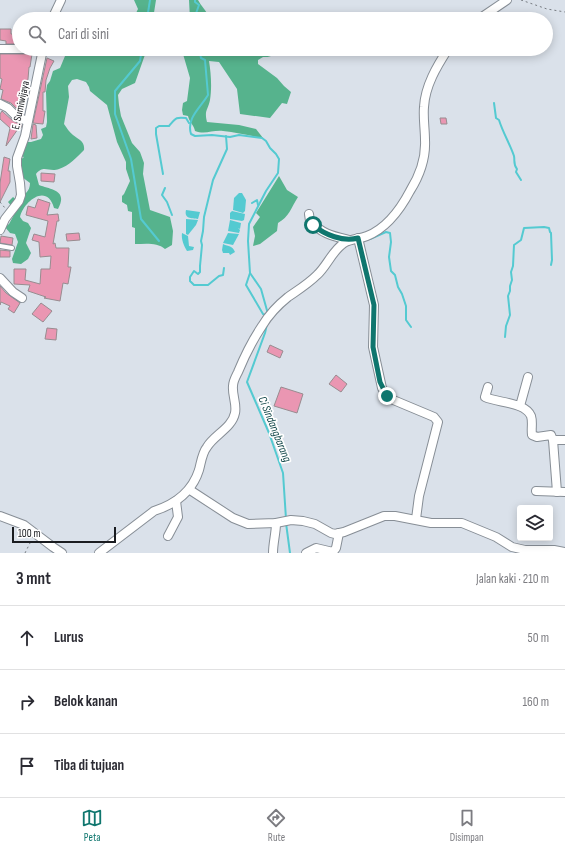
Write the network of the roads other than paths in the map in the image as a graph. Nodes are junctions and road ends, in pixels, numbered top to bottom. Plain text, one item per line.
1 (61, 0) edge
2 (507, 0) edge
3 (55, 12) edge
4 (489, 12) edge
5 (0, 49) edge
6 (12, 49) edge
7 (41, 56) edge
8 (444, 56) edge
9 (0, 104) edge
10 (27, 121) junction
11 (309, 214) dead end
12 (0, 230) edge
13 (358, 238) junction
14 (349, 240) junction
15 (0, 246) edge
16 (12, 248) dead end
17 (0, 278) edge
18 (22, 298) dead end
19 (528, 377) dead end
20 (488, 387) dead end
21 (520, 406) junction
22 (553, 440) junction
23 (565, 440) edge
24 (190, 490) junction
25 (536, 491) dead end
26 (561, 492) edge
27 (176, 501) junction
28 (0, 516) edge
29 (416, 519) junction
30 (279, 522) junction
31 (339, 534) junction
32 (168, 536) dead end
33 (522, 551) edge
34 (565, 552) edge
35 (62, 553) edge
36 (100, 553) edge
37 (273, 553) edge
38 (306, 553) edge

1 - 3 street
2 - 4 street
5 - 6 street
7 - 10 street, E. Sumiwijaya
8 - 13 street
9 - 10 street
10 - 12 street, E. Sumiwijaya
11 - 14 street
13 - 14 street
13 - 29 street
14 - 24 street
15 - 16 lane
17 - 18 street
19 - 21 street
20 - 21 street
21 - 22 street
22 - 23 street
22 - 26 street
24 - 27 street
24 - 30 street
25 - 26 street
27 - 32 street
27 - 36 street
28 - 35 street
29 - 31 street
29 - 33 street
30 - 31 street
30 - 37 street
31 - 38 street
33 - 34 street

